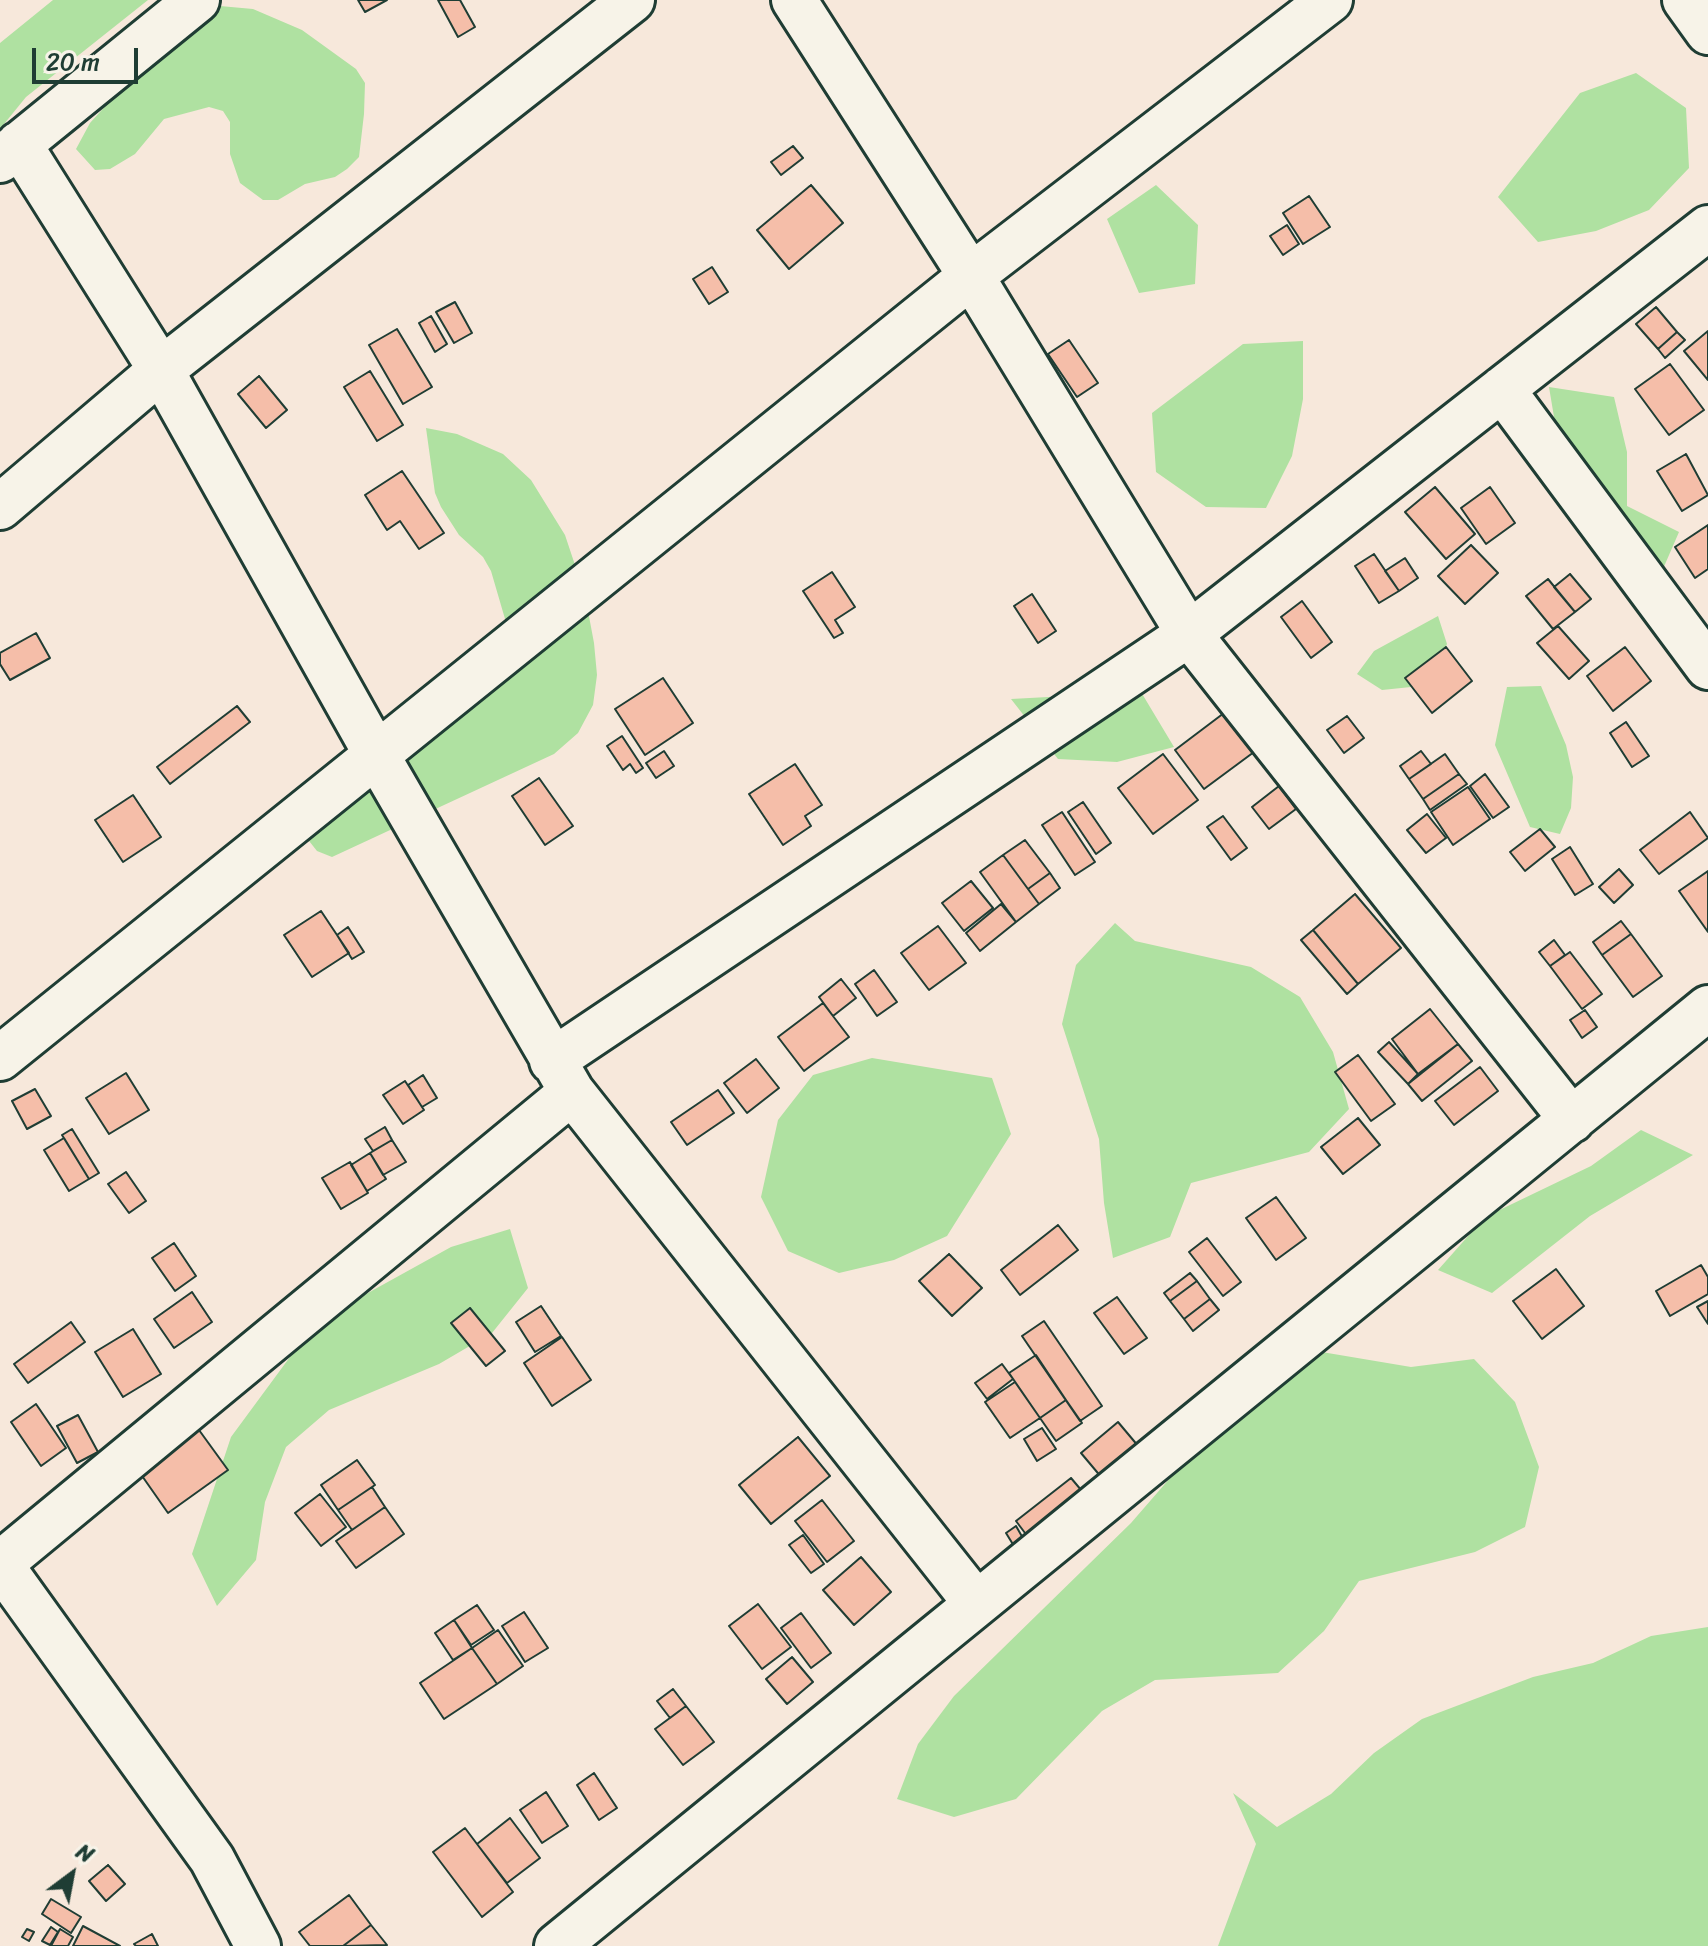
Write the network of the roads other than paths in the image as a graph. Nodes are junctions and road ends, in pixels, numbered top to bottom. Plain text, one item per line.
1 (197, 0) edge
2 (632, 0) edge
3 (794, 0) edge
4 (1330, 0) edge
5 (1685, 0) edge
6 (1708, 32) edge
7 (10, 152) edge
8 (1708, 228) edge
9 (971, 276) junction
10 (161, 370) junction
11 (1502, 389) junction
12 (0, 507) edge
13 (1189, 634) junction
14 (1708, 667) edge
15 (376, 754) junction
16 (1705, 1017) edge
17 (0, 1058) edge
18 (562, 1076) junction
19 (1572, 1120) junction
20 (0, 1564) edge
21 (976, 1603) junction
22 (258, 1946) edge
23 (557, 1946) edge

1 - 7 street
2 - 10 street
3 - 9 street
4 - 9 street
5 - 6 street
7 - 10 street
8 - 11 street
9 - 13 street
9 - 15 street
10 - 12 street
10 - 15 street
11 - 13 street
11 - 14 street
13 - 18 street
13 - 19 street
15 - 17 street
15 - 18 street
16 - 19 street
18 - 20 street
18 - 21 street
19 - 21 street
20 - 22 street
21 - 23 street

